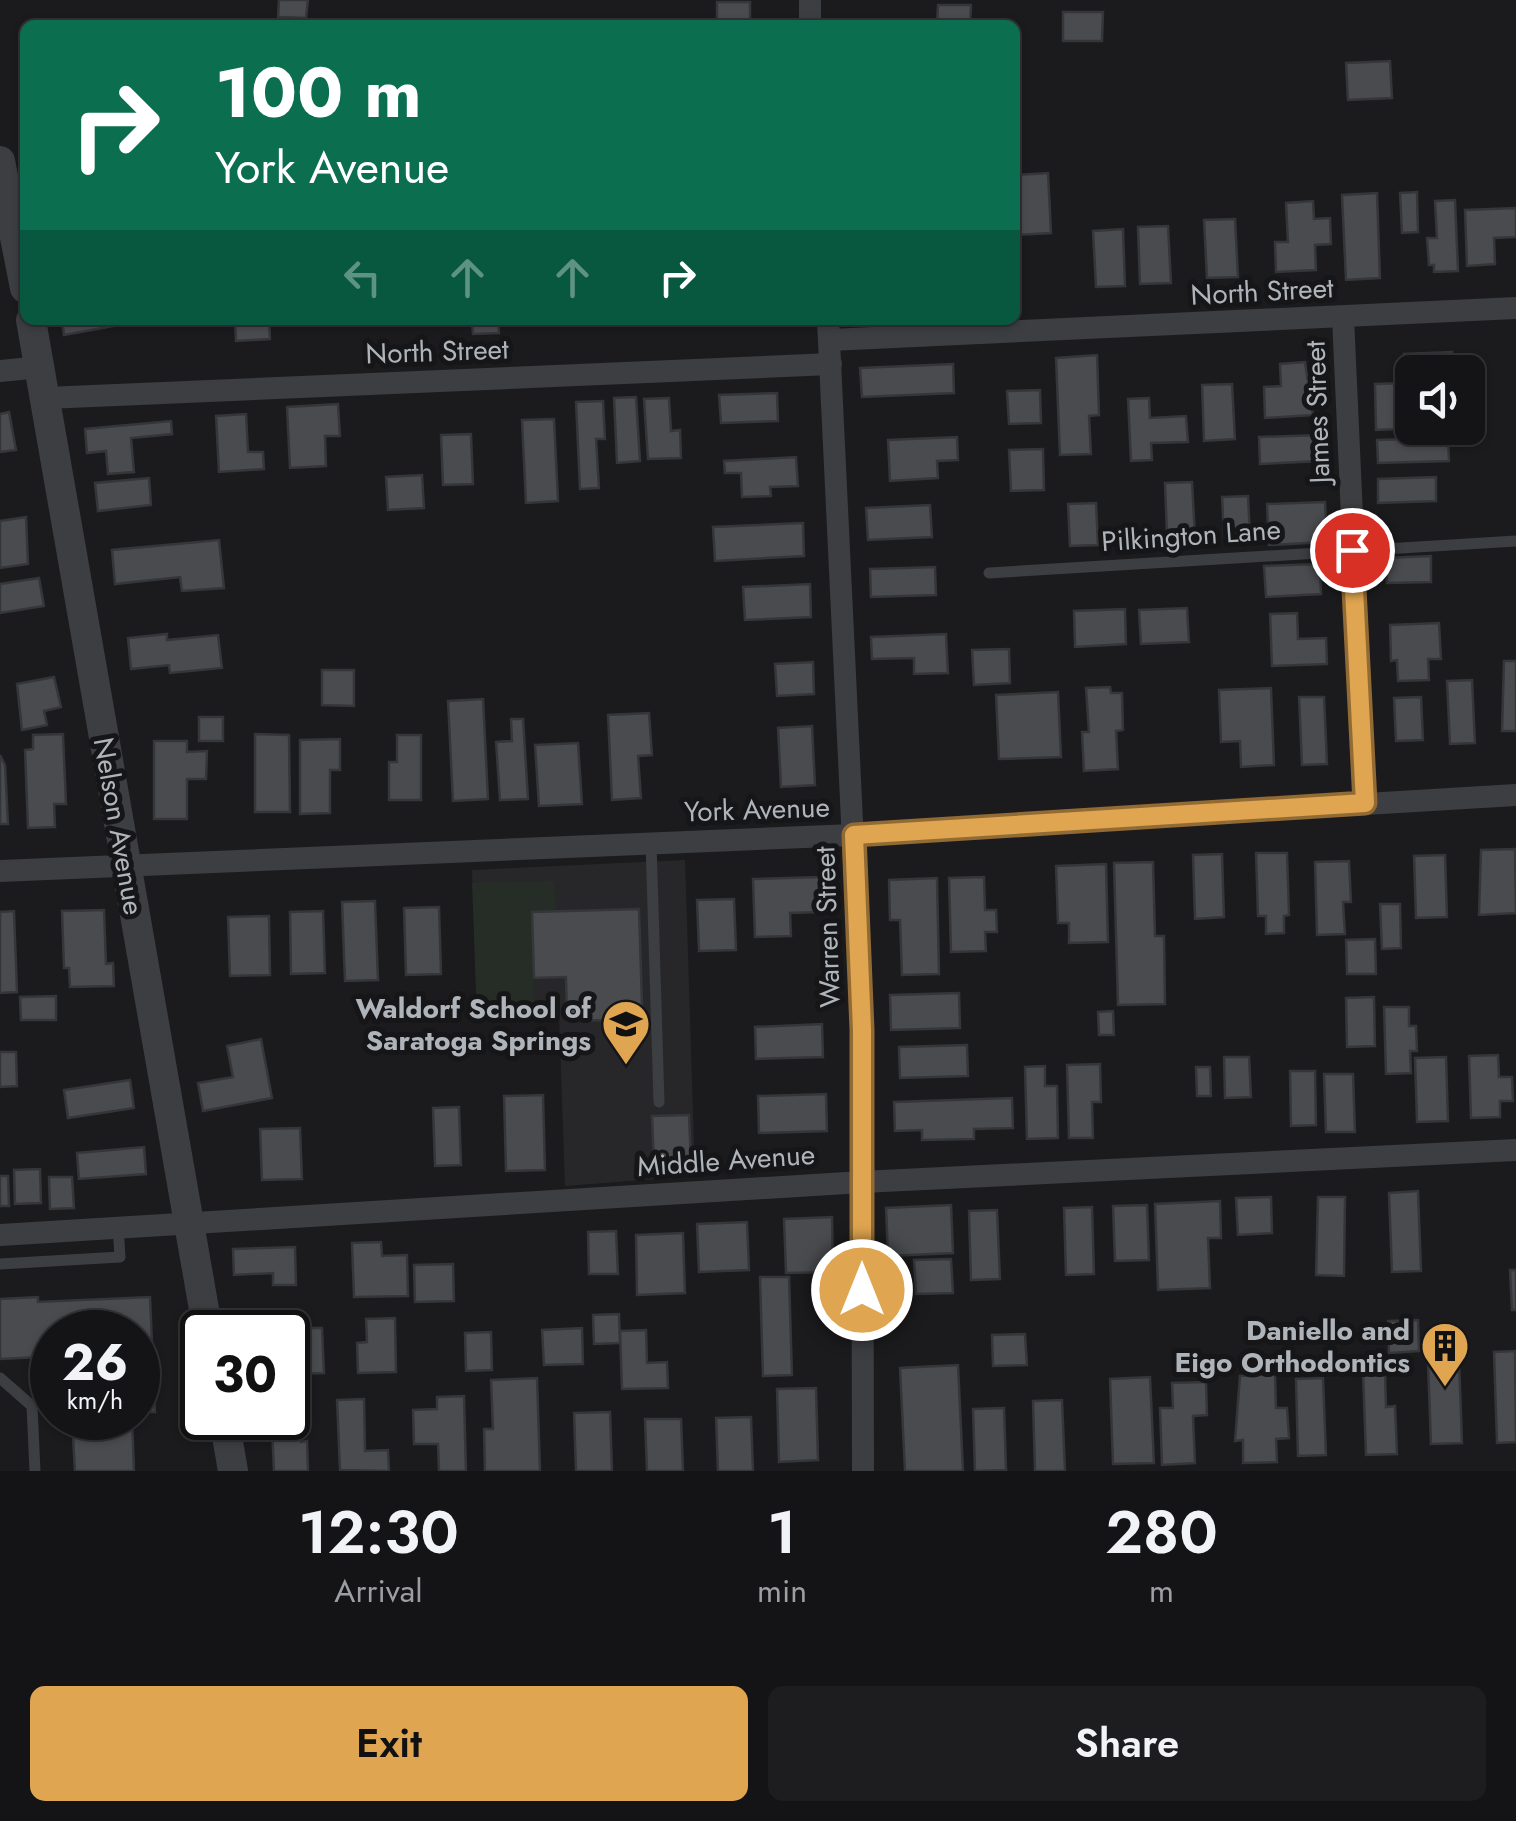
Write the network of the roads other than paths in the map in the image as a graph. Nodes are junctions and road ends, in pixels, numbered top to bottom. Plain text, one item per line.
1 (0, 161) edge
2 (20, 263) edge
3 (1516, 308) edge
4 (1343, 317) junction
5 (32, 325) edge
6 (830, 341) edge
7 (0, 371) edge
8 (43, 382) junction
9 (1516, 541) edge
10 (1352, 550) junction
11 (989, 573) dead end
12 (1516, 795) edge
13 (1365, 803) junction
14 (854, 835) junction
15 (651, 843) junction
16 (126, 864) junction
17 (0, 871) edge
18 (659, 1102) dead end
19 (1516, 1150) edge
20 (862, 1182) junction
21 (188, 1220) junction
22 (118, 1226) junction
23 (0, 1235) edge
24 (0, 1264) edge
25 (204, 1310) edge
26 (0, 1378) edge
27 (228, 1440) edge
28 (35, 1471) edge
29 (234, 1471) edge
30 (864, 1471) edge

1 - 2 street
3 - 4 street, North Street
4 - 6 street, North Street
4 - 10 street, James Street
5 - 8 street, Nelson Avenue
6 - 8 street, North Street
6 - 14 street, Warren Street
7 - 8 street, North Street
8 - 16 street, Nelson Avenue
9 - 10 lane, Pilkington Lane
10 - 11 lane, Pilkington Lane
10 - 13 street, James Street
12 - 13 street, York Avenue
13 - 14 street, York Avenue
14 - 15 street, York Avenue
14 - 20 street, Warren Street
15 - 16 street, York Avenue
15 - 18 lane
16 - 17 street, York Avenue
16 - 21 street, Nelson Avenue
19 - 20 street, Middle Avenue
20 - 21 street, Middle Avenue
20 - 30 street, Warren Street
21 - 22 street, Middle Avenue
21 - 25 street, Nelson Avenue
22 - 23 street, Middle Avenue
22 - 24 lane
26 - 28 lane
27 - 29 street

